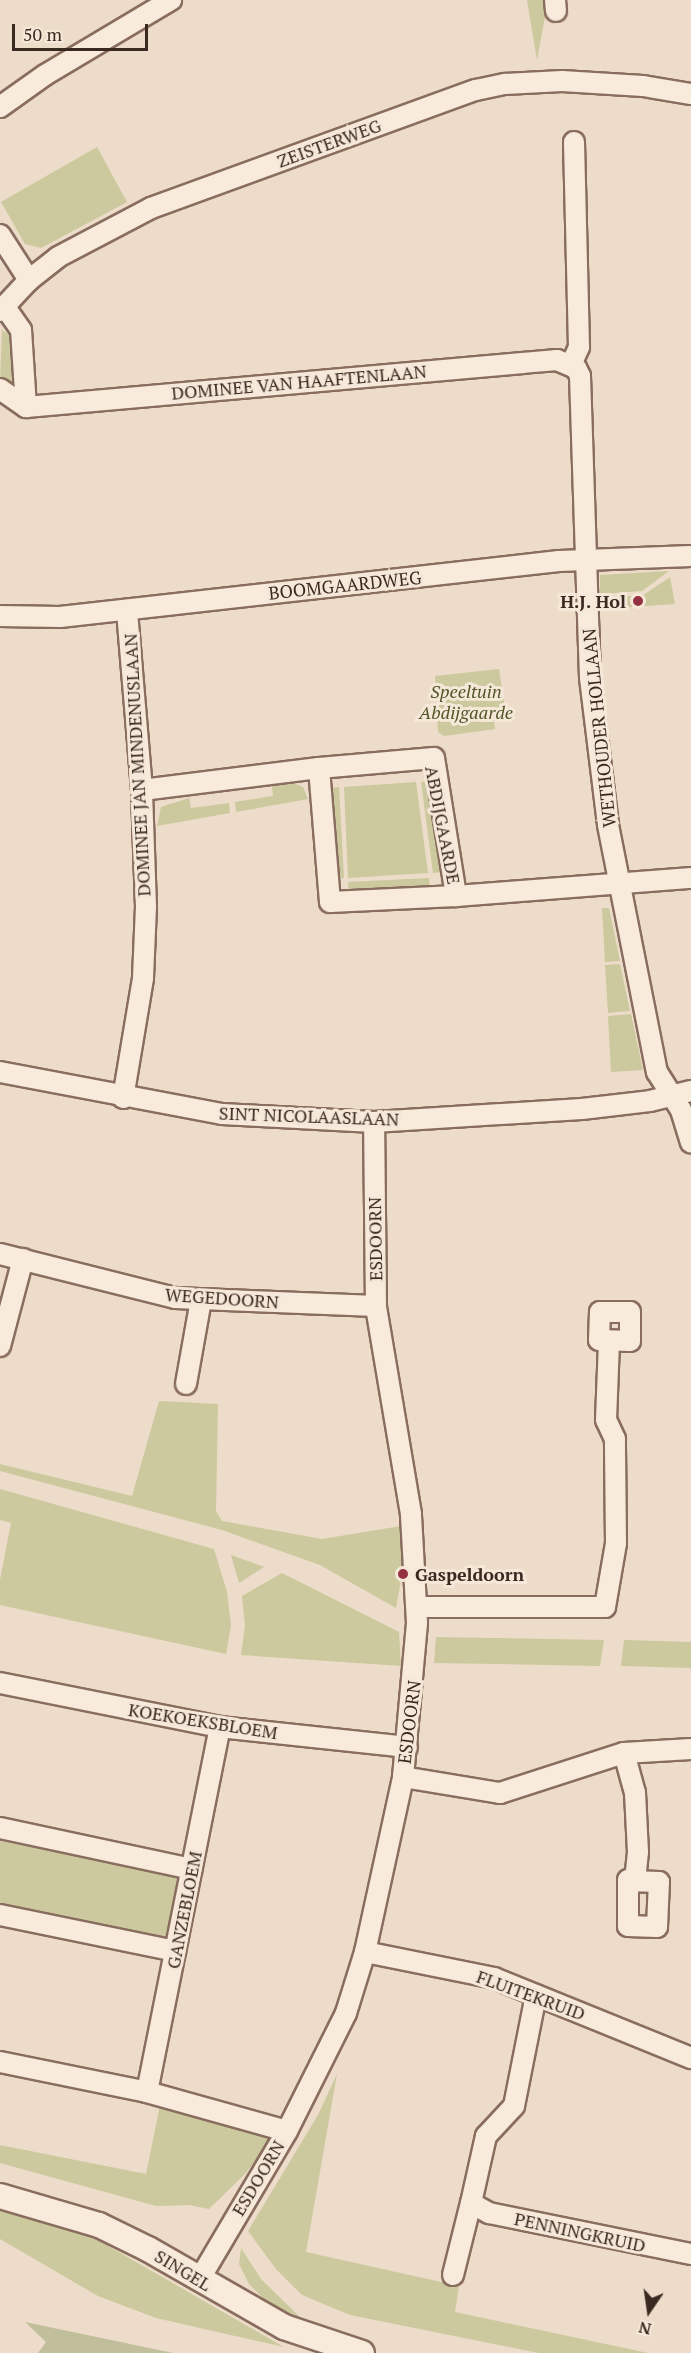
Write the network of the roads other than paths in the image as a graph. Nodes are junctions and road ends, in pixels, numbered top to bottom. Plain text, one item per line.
1 (171, 0) edge
2 (691, 94) edge
3 (0, 108) edge
4 (574, 142) dead end
5 (0, 234) edge
6 (29, 280) junction
7 (2, 308) edge
8 (571, 365) junction
9 (0, 389) edge
10 (27, 407) junction
11 (691, 556) edge
12 (585, 559) junction
13 (127, 610) junction
14 (0, 616) edge
15 (319, 768) junction
16 (142, 790) junction
17 (691, 878) edge
18 (619, 886) junction
19 (456, 896) junction
20 (0, 1072) edge
21 (691, 1091) edge
22 (670, 1096) junction
23 (123, 1098) junction
24 (374, 1122) junction
25 (691, 1143) edge
26 (0, 1254) edge
27 (23, 1259) junction
28 (201, 1300) junction
29 (376, 1306) junction
30 (609, 1341) dead end
31 (0, 1346) edge
32 (186, 1384) dead end
33 (417, 1607) junction
34 (0, 1683) edge
35 (220, 1728) junction
36 (407, 1747) junction
37 (691, 1749) edge
38 (624, 1753) junction
39 (403, 1777) junction
40 (0, 1828) edge
41 (192, 1869) junction
42 (635, 1881) dead end
43 (0, 1915) edge
44 (175, 1951) junction
45 (365, 1952) junction
46 (536, 1995) junction
47 (691, 2058) edge
48 (0, 2062) edge
49 (147, 2092) junction
50 (287, 2131) junction
51 (0, 2196) edge
52 (471, 2203) junction
53 (691, 2254) edge
54 (453, 2275) dead end
55 (200, 2280) junction
56 (363, 2353) edge

1 - 3 street
2 - 6 street, ZEISTERWEG
4 - 8 street
5 - 6 street
6 - 7 street, ZEISTERWEG
7 - 10 street
8 - 10 street, DOMINEE VAN HAAFTENLAAN
8 - 12 street, WETHOUDER HOLLAAN
9 - 10 street
11 - 12 street, BOOMGAARDWEG
12 - 13 street, BOOMGAARDWEG
12 - 18 street, WETHOUDER HOLLAAN
13 - 14 street, BOOMGAARDWEG
13 - 16 street, DOMINEE JAN MINDENUSLAAN
15 - 16 street, ABDIJGAARDE
15 - 19 street, ABDIJGAARDE
15 - 19 street, ABDIJGAARDE
16 - 23 street, DOMINEE JAN MINDENUSLAAN
17 - 18 street, ABDIJGAARDE
18 - 19 street, ABDIJGAARDE
18 - 22 street, WETHOUDER HOLLAAN
20 - 23 street, SINT NICOLAASLAAN
21 - 22 street, SINT NICOLAASLAAN
22 - 24 street, SINT NICOLAASLAAN
22 - 25 street, WETHOUDER HOLLAAN
23 - 24 street, SINT NICOLAASLAAN
24 - 29 street, ESDOORN
26 - 27 street, WEGEDOORN
27 - 28 street, WEGEDOORN
27 - 31 street
28 - 29 street, WEGEDOORN
28 - 32 street
29 - 33 street, ESDOORN
30 - 33 street
33 - 36 street, ESDOORN
34 - 35 street, KOEKOEKSBLOEM
35 - 36 street, KOEKOEKSBLOEM
35 - 41 street, GANZEBLOEM
36 - 39 street, ESDOORN
37 - 38 street
38 - 39 street
38 - 42 street
39 - 45 street, ESDOORN
40 - 41 street
41 - 44 street, GANZEBLOEM
43 - 44 street
44 - 49 street, GANZEBLOEM
45 - 46 street, FLUITEKRUID
45 - 50 street, ESDOORN
46 - 47 street, FLUITEKRUID
46 - 52 street
48 - 49 street
49 - 50 street
50 - 55 street, ESDOORN
51 - 55 street, SINGEL
52 - 53 street, PENNINGKRUID
52 - 54 street
55 - 56 street, SINGEL

